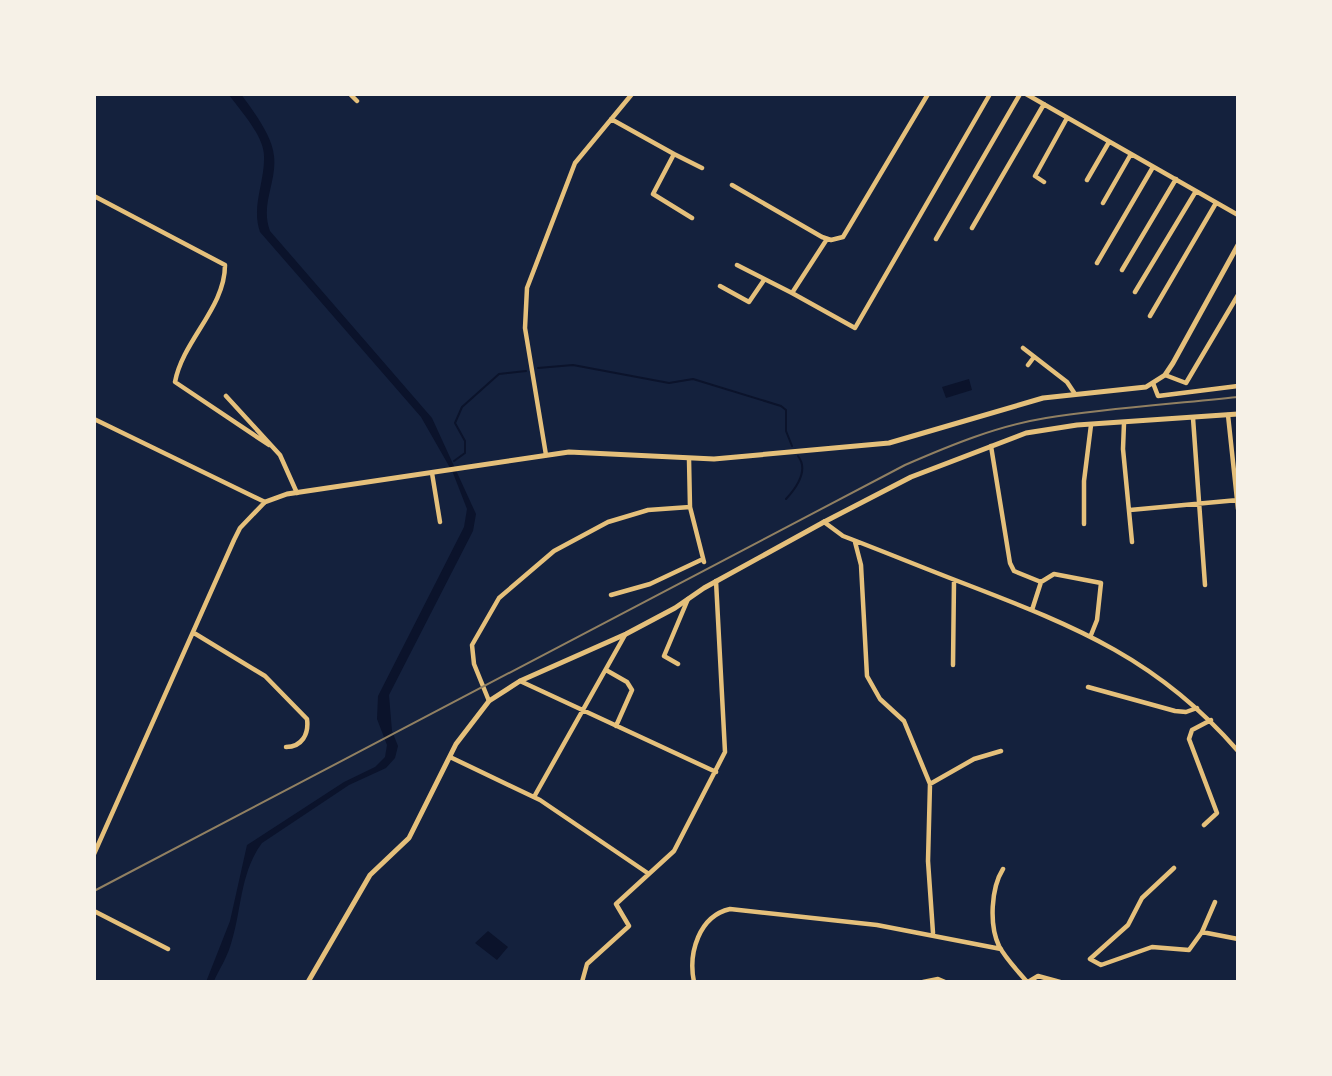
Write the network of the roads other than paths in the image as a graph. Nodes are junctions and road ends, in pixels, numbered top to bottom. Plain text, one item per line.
1 (350, 94) edge
2 (632, 94) edge
3 (928, 94) edge
4 (990, 94) edge
5 (1020, 94) edge
6 (1026, 94) edge
7 (357, 101) dead end
8 (1044, 104) junction
9 (1067, 118) junction
10 (611, 119) junction
11 (1109, 142) junction
12 (674, 153) junction
13 (1131, 154) junction
14 (1153, 167) junction
15 (702, 168) dead end
16 (1176, 179) junction
17 (1087, 180) dead end
18 (1044, 182) dead end
19 (732, 185) dead end
20 (1196, 191) junction
21 (94, 195) edge
22 (1103, 203) dead end
23 (1216, 203) junction
24 (1237, 215) edge
25 (692, 218) dead end
26 (972, 228) dead end
27 (827, 239) junction
28 (936, 239) dead end
29 (1237, 245) edge
30 (1097, 263) dead end
31 (737, 265) dead end
32 (1122, 270) dead end
33 (764, 280) junction
34 (720, 286) dead end
35 (1135, 292) dead end
36 (792, 293) junction
37 (1237, 295) edge
38 (1150, 316) dead end
39 (1023, 348) dead end
40 (1034, 357) junction
41 (1028, 365) dead end
42 (1165, 375) junction
43 (1153, 383) junction
44 (1237, 386) edge
45 (1075, 394) junction
46 (226, 396) dead end
47 (1237, 414) edge
48 (1228, 415) junction
49 (1193, 418) junction
50 (94, 419) edge
51 (1124, 423) junction
52 (1091, 425) junction
53 (269, 445) junction
54 (991, 445) junction
55 (546, 455) junction
56 (689, 459) junction
57 (432, 473) junction
58 (297, 493) junction
59 (1237, 500) edge
60 (265, 502) junction
61 (1201, 503) junction
62 (691, 507) junction
63 (1237, 509) edge
64 (1130, 510) junction
65 (440, 522) dead end
66 (824, 522) junction
67 (1084, 524) dead end
68 (855, 541) junction
69 (1132, 542) dead end
70 (954, 580) junction
71 (716, 581) junction
72 (1041, 582) junction
73 (1205, 585) dead end
74 (611, 595) dead end
75 (689, 599) junction
76 (1032, 610) junction
77 (194, 633) junction
78 (626, 634) junction
79 (1091, 635) junction
80 (678, 664) dead end
81 (953, 665) dead end
82 (606, 670) junction
83 (520, 681) junction
84 (1088, 687) dead end
85 (489, 701) junction
86 (1197, 708) junction
87 (583, 711) junction
88 (1211, 720) junction
89 (616, 726) junction
90 (286, 747) dead end
91 (1001, 751) dead end
92 (1237, 751) edge
93 (450, 757) junction
94 (716, 772) junction
95 (930, 784) junction
96 (534, 797) junction
97 (1203, 825) dead end
98 (95, 850) edge
99 (1174, 868) dead end
100 (1003, 869) dead end
101 (649, 874) junction
102 (1214, 902) dead end
103 (94, 911) edge
104 (1202, 932) junction
105 (933, 933) junction
106 (1237, 939) edge
107 (168, 949) dead end
108 (1001, 949) junction
109 (308, 982) edge
110 (582, 982) edge
111 (694, 982) edge
112 (923, 982) edge
113 (945, 982) edge
114 (1027, 982) edge
115 (1060, 982) edge

1 - 7 street
2 - 10 street
3 - 27 street
4 - 36 street
5 - 28 street
6 - 8 street
8 - 9 street
8 - 26 street
9 - 11 street
9 - 18 street
10 - 12 street
10 - 55 street
11 - 13 street
11 - 17 street
12 - 15 street
12 - 25 street
13 - 14 street
13 - 22 street
14 - 16 street
14 - 30 street
16 - 20 street
16 - 32 street
19 - 27 street
20 - 23 street
20 - 35 street
21 - 53 street
23 - 24 street
23 - 38 street
27 - 36 street
29 - 42 street
31 - 33 street
33 - 34 street
33 - 36 street
37 - 42 street
39 - 40 street
40 - 41 street
40 - 45 street
42 - 43 street
43 - 44 street
43 - 45 street
45 - 56 street
46 - 53 street
47 - 48 street
48 - 49 street
48 - 59 street
49 - 51 street
49 - 61 street
50 - 60 street
51 - 52 street
51 - 64 street
52 - 54 street
52 - 67 street
53 - 58 street
54 - 66 street
54 - 72 street
55 - 56 street
55 - 57 street
56 - 62 street
57 - 58 street
57 - 65 street
58 - 60 street
59 - 61 street
59 - 63 street
60 - 77 street
61 - 64 street
61 - 73 street
62 - 74 street
62 - 85 street
64 - 69 street
66 - 68 street
66 - 71 street
68 - 70 street
68 - 95 street
70 - 76 street
70 - 81 street
71 - 75 street
71 - 94 street
72 - 76 street
72 - 79 street
75 - 78 street
75 - 80 street
76 - 79 street
77 - 90 street
77 - 98 street
78 - 82 street
78 - 83 street
79 - 86 street
82 - 87 street
82 - 89 street
83 - 85 street
83 - 87 street
84 - 86 street
85 - 93 street
86 - 88 street
87 - 89 street
87 - 96 street
88 - 92 street
88 - 97 street
89 - 94 street
91 - 95 street
93 - 96 street
93 - 109 street
94 - 101 street
95 - 105 street
96 - 101 street
99 - 104 street
100 - 108 street
101 - 110 street
102 - 104 street
103 - 107 street
104 - 106 street
105 - 108 street
105 - 111 street
108 - 114 street
112 - 113 street
114 - 115 street

